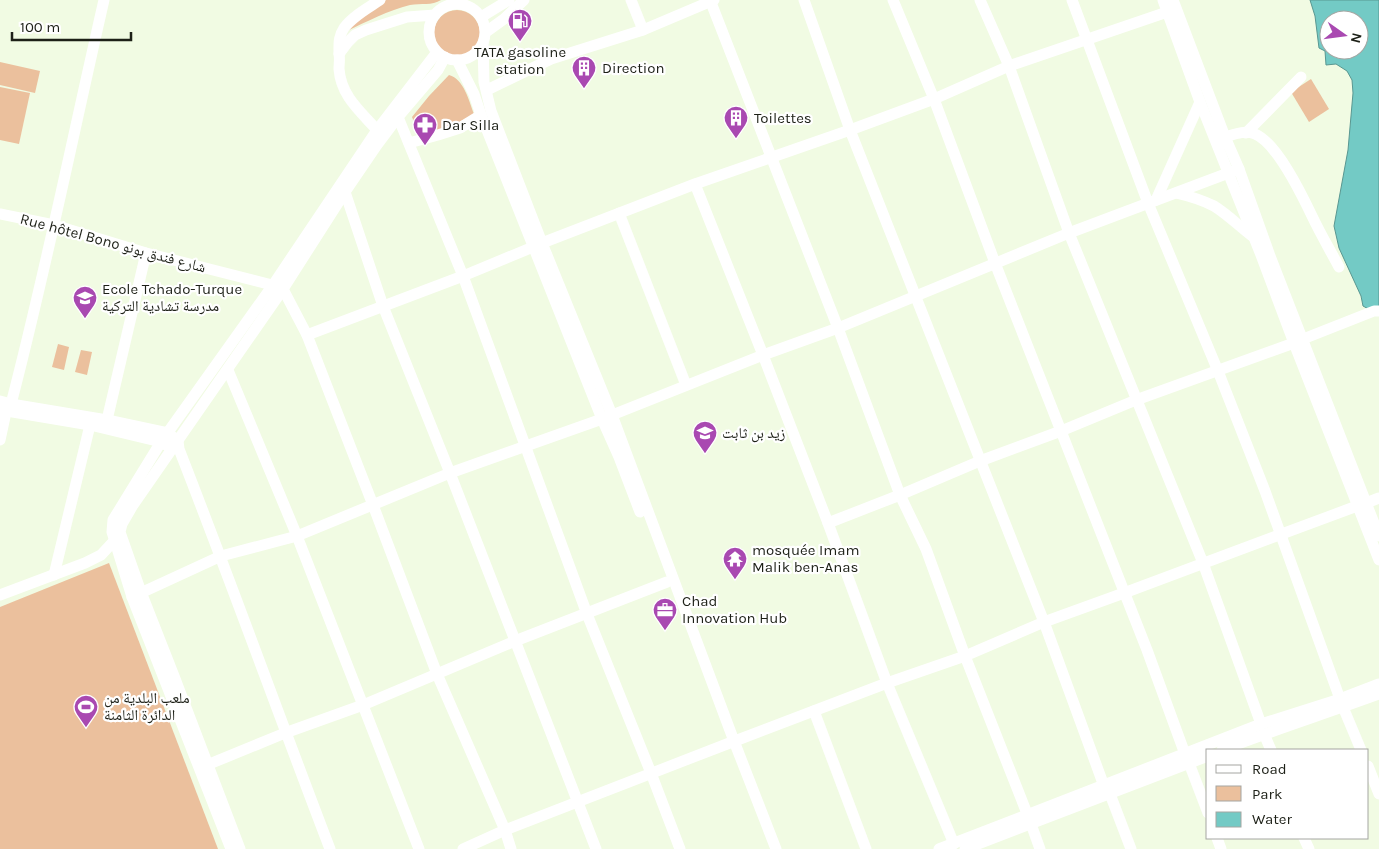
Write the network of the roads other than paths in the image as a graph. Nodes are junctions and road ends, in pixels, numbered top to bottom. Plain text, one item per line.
1 (104, 0) edge
2 (380, 0) edge
3 (509, 0) edge
4 (524, 0) edge
5 (631, 0) edge
6 (711, 0) edge
7 (804, 0) edge
8 (894, 0) edge
9 (980, 0) edge
10 (1072, 0) edge
11 (1164, 0) edge
12 (452, 2) edge
13 (471, 4) edge
14 (1172, 7) edge
15 (435, 15) junction
16 (482, 17) junction
17 (644, 30) junction
18 (484, 37) junction
19 (1086, 39) junction
20 (339, 54) junction
21 (441, 55) junction
22 (458, 60) junction
23 (1009, 66) junction
24 (1301, 78) dead end
25 (486, 90) junction
26 (934, 99) junction
27 (1200, 102) junction
28 (481, 115) junction
29 (398, 117) junction
30 (377, 130) junction
31 (850, 130) junction
32 (1246, 133) junction
33 (1225, 137) junction
34 (409, 143) junction
35 (772, 158) junction
36 (1233, 171) junction
37 (695, 184) junction
38 (345, 192) junction
39 (1176, 193) junction
40 (1152, 201) junction
41 (619, 213) junction
42 (0, 214) edge
43 (54, 224) junction
44 (1069, 233) junction
45 (1254, 238) junction
46 (537, 245) junction
47 (146, 252) junction
48 (995, 263) junction
49 (1339, 267) dead end
50 (464, 276) junction
51 (278, 287) junction
52 (916, 295) junction
53 (383, 306) junction
54 (1379, 311) edge
55 (1290, 318) junction
56 (838, 328) junction
57 (307, 335) junction
58 (1299, 341) junction
59 (763, 355) junction
60 (228, 370) junction
61 (1218, 371) junction
62 (686, 385) junction
63 (1136, 400) junction
64 (4, 407) edge
65 (607, 417) junction
66 (107, 420) junction
67 (90, 425) junction
68 (1061, 431) junction
69 (164, 437) junction
70 (0, 440) edge
71 (525, 445) junction
72 (177, 446) junction
73 (980, 461) junction
74 (450, 473) junction
75 (900, 495) junction
76 (1379, 498) edge
77 (1362, 504) junction
78 (373, 505) junction
79 (828, 523) junction
80 (1280, 533) junction
81 (296, 536) junction
82 (1379, 536) edge
83 (114, 541) junction
84 (221, 556) junction
85 (1379, 560) edge
86 (1203, 563) junction
87 (54, 575) junction
88 (667, 582) junction
89 (1124, 593) junction
90 (137, 594) junction
91 (0, 595) edge
92 (587, 614) junction
93 (1044, 622) junction
94 (515, 641) junction
95 (965, 656) junction
96 (437, 674) junction
97 (887, 682) junction
98 (1379, 684) edge
99 (1379, 694) edge
100 (1342, 703) junction
101 (363, 705) junction
102 (814, 711) junction
103 (1263, 729) junction
104 (285, 733) junction
105 (730, 742) junction
106 (1212, 749) edge
107 (1224, 749) edge
108 (1271, 749) edge
109 (1361, 749) edge
110 (1206, 752) edge
111 (1206, 756) edge
112 (1187, 759) junction
113 (204, 766) junction
114 (1369, 769) edge
115 (651, 773) junction
116 (1107, 790) junction
117 (1379, 794) edge
118 (578, 802) junction
119 (1206, 808) edge
120 (1029, 820) junction
121 (505, 830) junction
122 (954, 844) junction
123 (231, 849) edge
124 (240, 849) edge
125 (330, 849) edge
126 (419, 849) edge
127 (463, 849) edge
128 (511, 849) edge
129 (596, 849) edge
130 (680, 849) edge
131 (768, 849) edge
132 (776, 849) edge
133 (866, 849) edge
134 (940, 849) edge
135 (965, 849) edge
136 (1040, 849) edge
137 (1131, 849) edge

1 - 43 street
2 - 20 street
3 - 16 street
4 - 18 street
5 - 17 street
6 - 17 street
6 - 35 street
7 - 31 street
8 - 26 street
9 - 23 street
10 - 19 street
11 - 14 street
12 - 13 street
12 - 15 street
13 - 16 street
14 - 19 street
14 - 27 street
14 - 33 street
15 - 20 street
15 - 21 street
16 - 18 street
17 - 25 street
18 - 22 street
18 - 25 street
19 - 23 street
19 - 40 street
20 - 30 street
21 - 22 street
21 - 29 street
21 - 30 street
22 - 28 street
23 - 26 street
23 - 44 street
24 - 32 street
25 - 46 street
26 - 31 street
26 - 48 street
27 - 36 street
27 - 40 street
28 - 34 street
28 - 46 street
29 - 34 street
29 - 38 street
30 - 51 street
31 - 35 street
31 - 52 street
32 - 33 street
32 - 49 street
33 - 36 street
34 - 50 street
35 - 37 street
35 - 56 street
36 - 39 street
36 - 45 street
36 - 55 street
37 - 41 street
37 - 59 street
38 - 51 street
38 - 53 street
39 - 40 street
39 - 45 street
40 - 44 street
40 - 61 street
41 - 46 street
41 - 62 street
42 - 43 street, Rue hôtel Bono شارع فندق بونو
43 - 47 street, Rue hôtel Bono شارع فندق بونو
43 - 64 street
44 - 48 street
44 - 63 street
45 - 55 street
46 - 50 street
46 - 65 street
47 - 51 street, Rue hôtel Bono شارع فندق بونو
47 - 66 street
48 - 52 street
48 - 68 street
50 - 53 street
50 - 71 street
51 - 57 street
51 - 60 street
51 - 69 street
52 - 56 street
52 - 73 street
53 - 57 street
53 - 74 street
54 - 58 street
55 - 58 street
56 - 59 street
56 - 75 street
57 - 78 street
58 - 61 street
58 - 77 street
59 - 62 street
59 - 79 street
60 - 72 street
60 - 81 street
61 - 63 street
61 - 80 street
62 - 65 street
63 - 68 street
63 - 86 street
64 - 66 street
64 - 67 street
64 - 70 street
65 - 71 street
65 - 88 street
65 - 105 street
66 - 69 street
67 - 69 street
67 - 87 street
68 - 73 street
68 - 89 street
69 - 72 street
69 - 83 street
71 - 74 street
71 - 92 street
72 - 84 street
72 - 90 street
73 - 75 street
73 - 93 street
74 - 78 street
74 - 94 street
75 - 79 street
75 - 95 street
76 - 77 street
77 - 80 street
77 - 82 street
77 - 85 street
78 - 81 street
78 - 96 street
79 - 97 street
80 - 86 street
80 - 100 street
81 - 84 street
81 - 101 street
83 - 87 street
83 - 90 street
84 - 90 street
84 - 104 street
86 - 89 street
86 - 103 street
87 - 91 street
88 - 92 street
88 - 105 street
89 - 93 street
89 - 112 street
90 - 113 street
92 - 94 street
92 - 115 street
93 - 95 street
93 - 116 street
94 - 96 street
94 - 118 street
95 - 97 street
95 - 120 street
96 - 101 street
96 - 121 street
97 - 102 street
97 - 122 street
98 - 100 street
99 - 100 street
100 - 103 street
100 - 109 street
101 - 104 street
101 - 126 street
102 - 105 street
102 - 133 street
103 - 106 street
103 - 107 street
103 - 108 street
104 - 113 street
104 - 125 street
105 - 115 street
105 - 131 street
105 - 132 street
110 - 112 street
111 - 112 street
112 - 116 street
112 - 119 street
113 - 123 street
113 - 124 street
114 - 117 street
115 - 118 street
115 - 130 street
116 - 120 street
116 - 137 street
118 - 121 street
118 - 129 street
120 - 122 street
120 - 135 street
120 - 136 street
121 - 127 street
121 - 128 street
122 - 134 street

